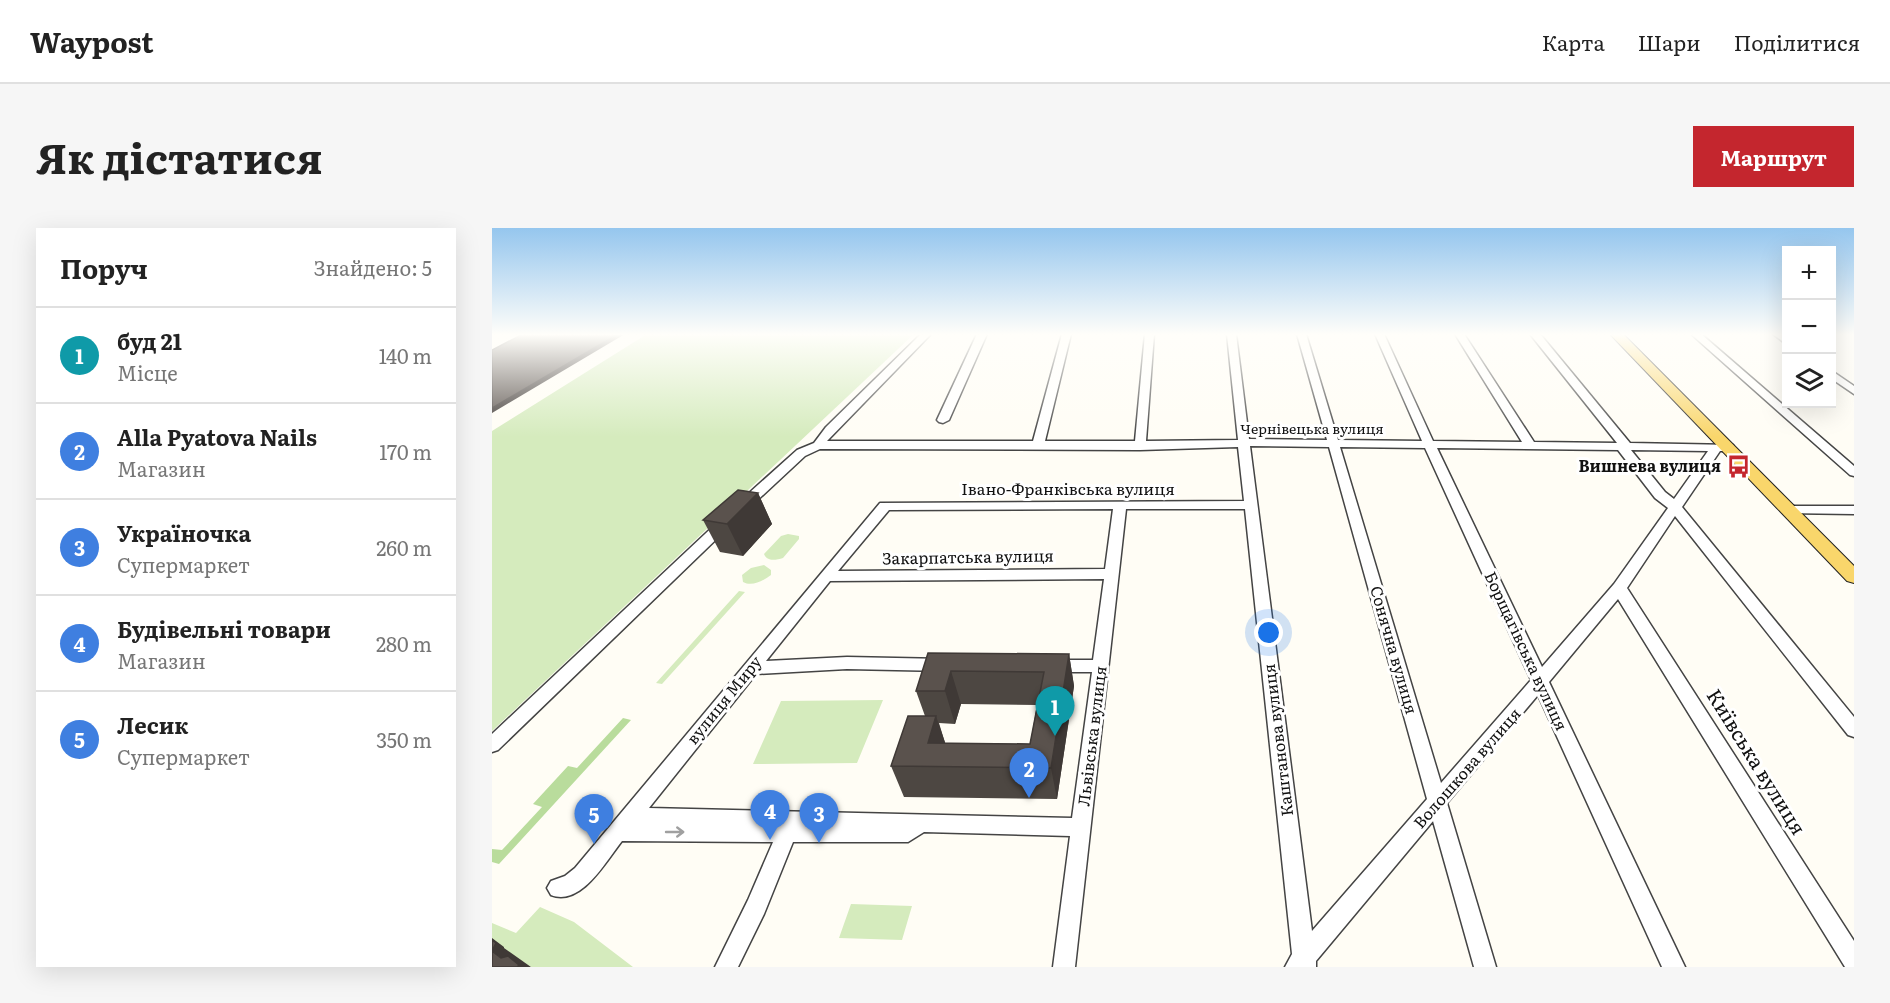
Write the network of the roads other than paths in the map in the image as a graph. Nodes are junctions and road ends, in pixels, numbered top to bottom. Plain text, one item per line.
1 (891, 368) edge
2 (966, 368) edge
3 (1057, 368) edge
4 (1146, 368) edge
5 (1235, 368) edge
6 (1312, 368) edge
7 (1395, 368) edge
8 (1482, 368) edge
9 (1562, 368) edge
10 (1648, 368) edge
11 (1735, 368) edge
12 (1836, 377) edge
13 (1854, 391) edge
14 (943, 420) dead end
15 (1243, 442) junction
16 (1334, 443) junction
17 (1429, 444) junction
18 (1038, 445) junction
19 (1530, 445) junction
20 (818, 446) junction
21 (1140, 446) junction
22 (1623, 446) junction
23 (1723, 448) junction
24 (1854, 472) edge
25 (1251, 505) junction
26 (885, 506) joint
27 (1120, 506) junction
28 (1674, 506) junction
29 (1788, 510) junction
30 (1854, 510) edge
31 (1112, 574) junction
32 (826, 576) junction
33 (1854, 577) edge
34 (1619, 588) junction
35 (960, 666) edge
36 (1031, 666) edge
37 (1101, 666) junction
38 (750, 668) junction
39 (1540, 682) junction
40 (1854, 730) edge
41 (492, 745) edge
42 (1438, 801) junction
43 (630, 816) junction
44 (790, 825) junction
45 (1081, 827) junction
46 (617, 832) junction
47 (558, 888) dead end
48 (1854, 961) edge
49 (1302, 964) edge
50 (726, 967) edge
51 (1064, 967) edge
52 (1485, 967) edge
53 (1674, 967) edge

1 - 20 street
2 - 14 street
3 - 18 street
4 - 21 street
5 - 15 street, Каштанова вулиця
6 - 16 street, Сонячна вулиця
7 - 17 street, Борщагівська вулиця
8 - 19 street
9 - 22 street
10 - 23 main road
11 - 24 street
12 - 13 street
15 - 16 street, Чернівецька вулиця
15 - 21 street, Чернівецька вулиця
15 - 25 street, Каштанова вулиця
16 - 17 street, Чернівецька вулиця
16 - 42 street, Сонячна вулиця
17 - 19 street, Чернівецька вулиця
17 - 39 street, Борщагівська вулиця
18 - 20 street, Чернівецька вулиця
18 - 21 street, Чернівецька вулиця
19 - 22 street, Чернівецька вулиця
20 - 41 street
22 - 23 street, Чернівецька вулиця
22 - 28 street
23 - 28 street, Волошкова вулиця
23 - 29 main road
25 - 27 street, Івано-Франківська вулиця
25 - 49 street, Каштанова вулиця
26 - 27 street, Івано-Франківська вулиця
26 - 32 street, вулиця Миру
27 - 31 street, Львівська вулиця
28 - 34 street, Волошкова вулиця
28 - 40 street
29 - 30 street
29 - 33 main road
31 - 32 street, Закарпатська вулиця
31 - 37 street, Львівська вулиця
32 - 38 street, вулиця Миру
34 - 39 street, Волошкова вулиця
34 - 48 street, Київська вулиця
35 - 38 street
36 - 37 street
37 - 45 street, Львівська вулиця
38 - 43 street, вулиця Миру
39 - 42 street, Волошкова вулиця
39 - 53 street, Борщагівська вулиця
42 - 49 street, Волошкова вулиця
42 - 52 street, Сонячна вулиця
43 - 44 street
43 - 46 street, вулиця Миру
44 - 45 street
46 -> 44 street
44 - 50 street
45 - 51 street, Львівська вулиця
46 - 47 street, вулиця Миру

